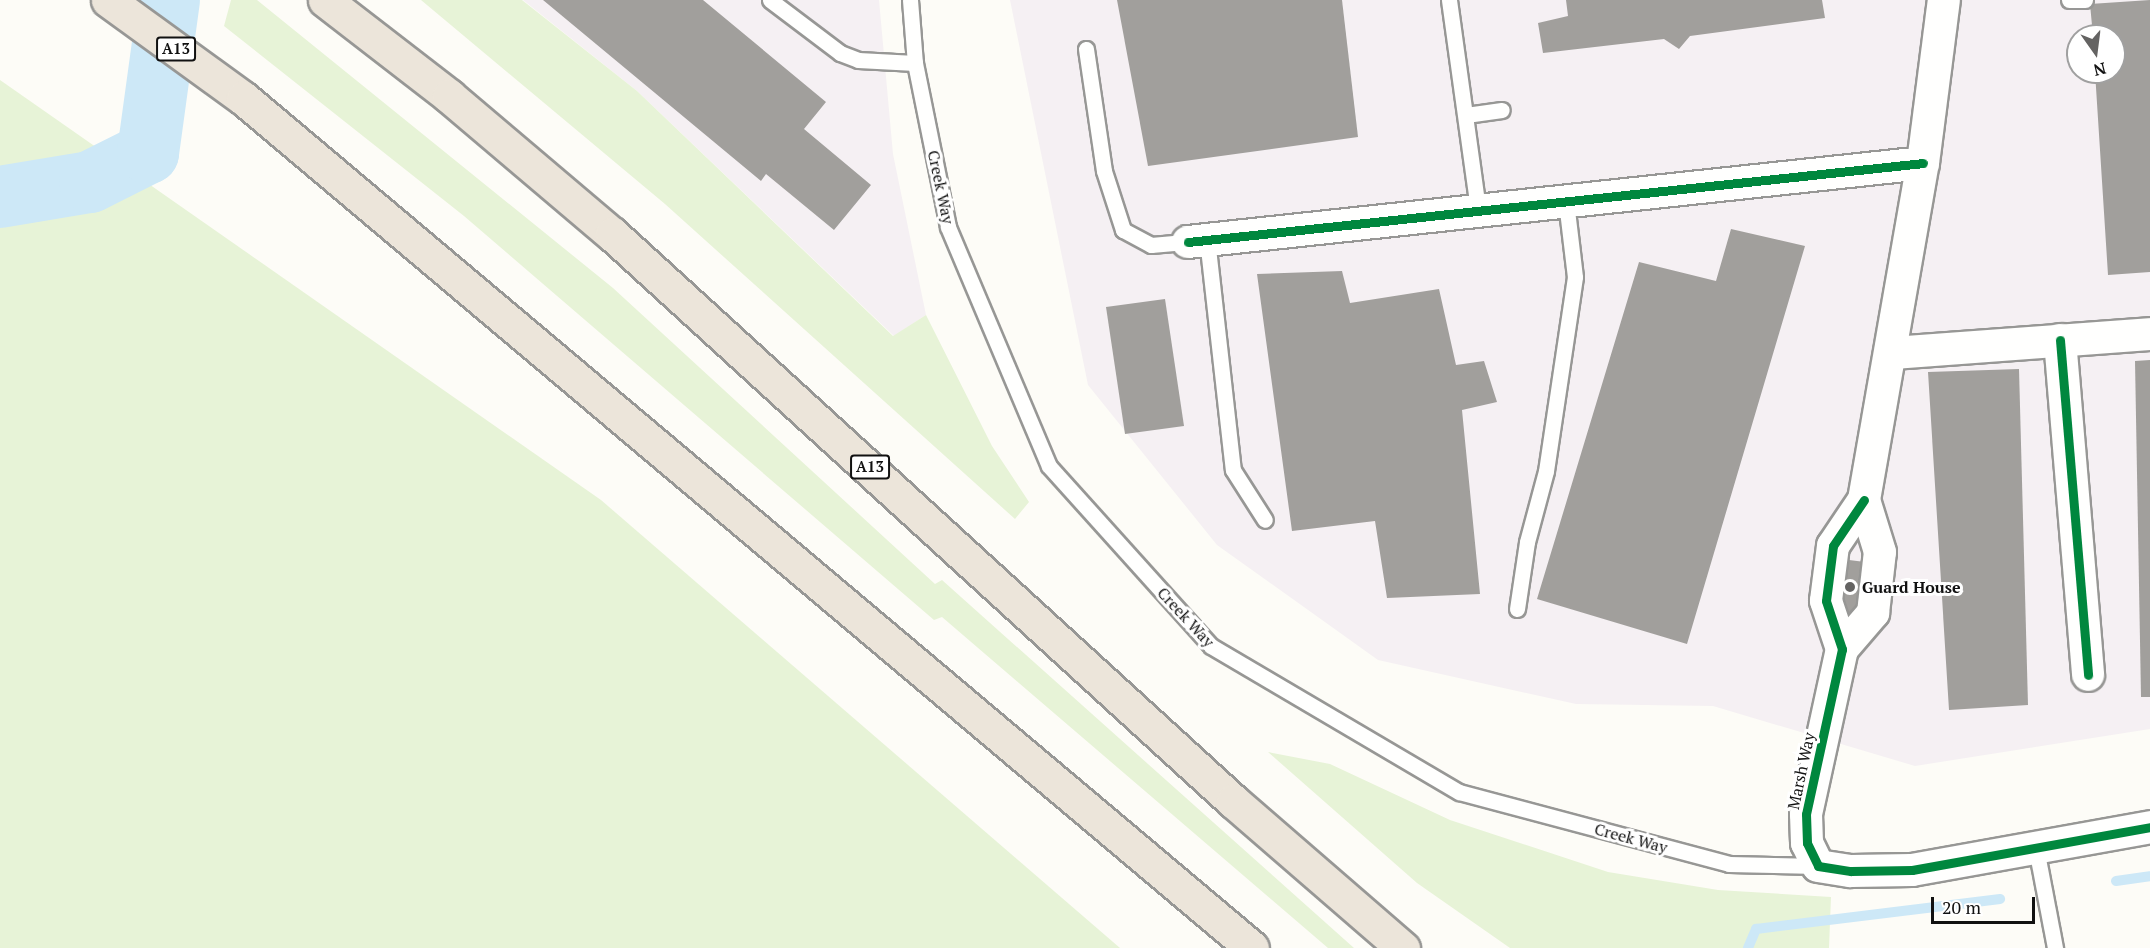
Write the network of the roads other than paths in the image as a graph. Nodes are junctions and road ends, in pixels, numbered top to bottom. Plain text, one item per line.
1 (108, 0) edge
2 (325, 0) edge
3 (770, 0) edge
4 (910, 0) edge
5 (1449, 0) edge
6 (1944, 0) edge
7 (2069, 0) edge
8 (2085, 0) edge
9 (1086, 49) dead end
10 (915, 63) junction
11 (1502, 110) dead end
12 (1466, 115) junction
13 (1923, 164) junction
14 (1566, 201) junction
15 (1478, 209) junction
16 (1197, 241) junction
17 (2150, 334) edge
18 (2060, 340) junction
19 (1892, 353) junction
20 (1864, 500) junction
21 (1265, 520) dead end
22 (1517, 609) dead end
23 (1842, 649) junction
24 (2088, 675) dead end
25 (2150, 827) edge
26 (2036, 848) junction
27 (1818, 866) junction
28 (1251, 948) edge
29 (1403, 948) edge
30 (2055, 948) edge

1 - 28 highway, A13
2 - 29 highway, A13
3 - 10 lane
4 - 10 lane, Creek Way
5 - 12 lane
6 - 13 street
7 - 8 lane
9 - 16 lane
10 - 27 lane, Creek Way
11 - 12 lane
12 - 15 lane
13 - 14 street
13 - 19 street
14 - 15 street
14 - 22 lane
15 - 16 street
16 - 21 lane
17 - 18 street
18 - 19 street
18 - 24 street
19 - 20 street
20 - 23 street
20 - 23 street
23 - 27 street, Marsh Way
25 - 26 street
26 - 27 street
26 - 30 lane

